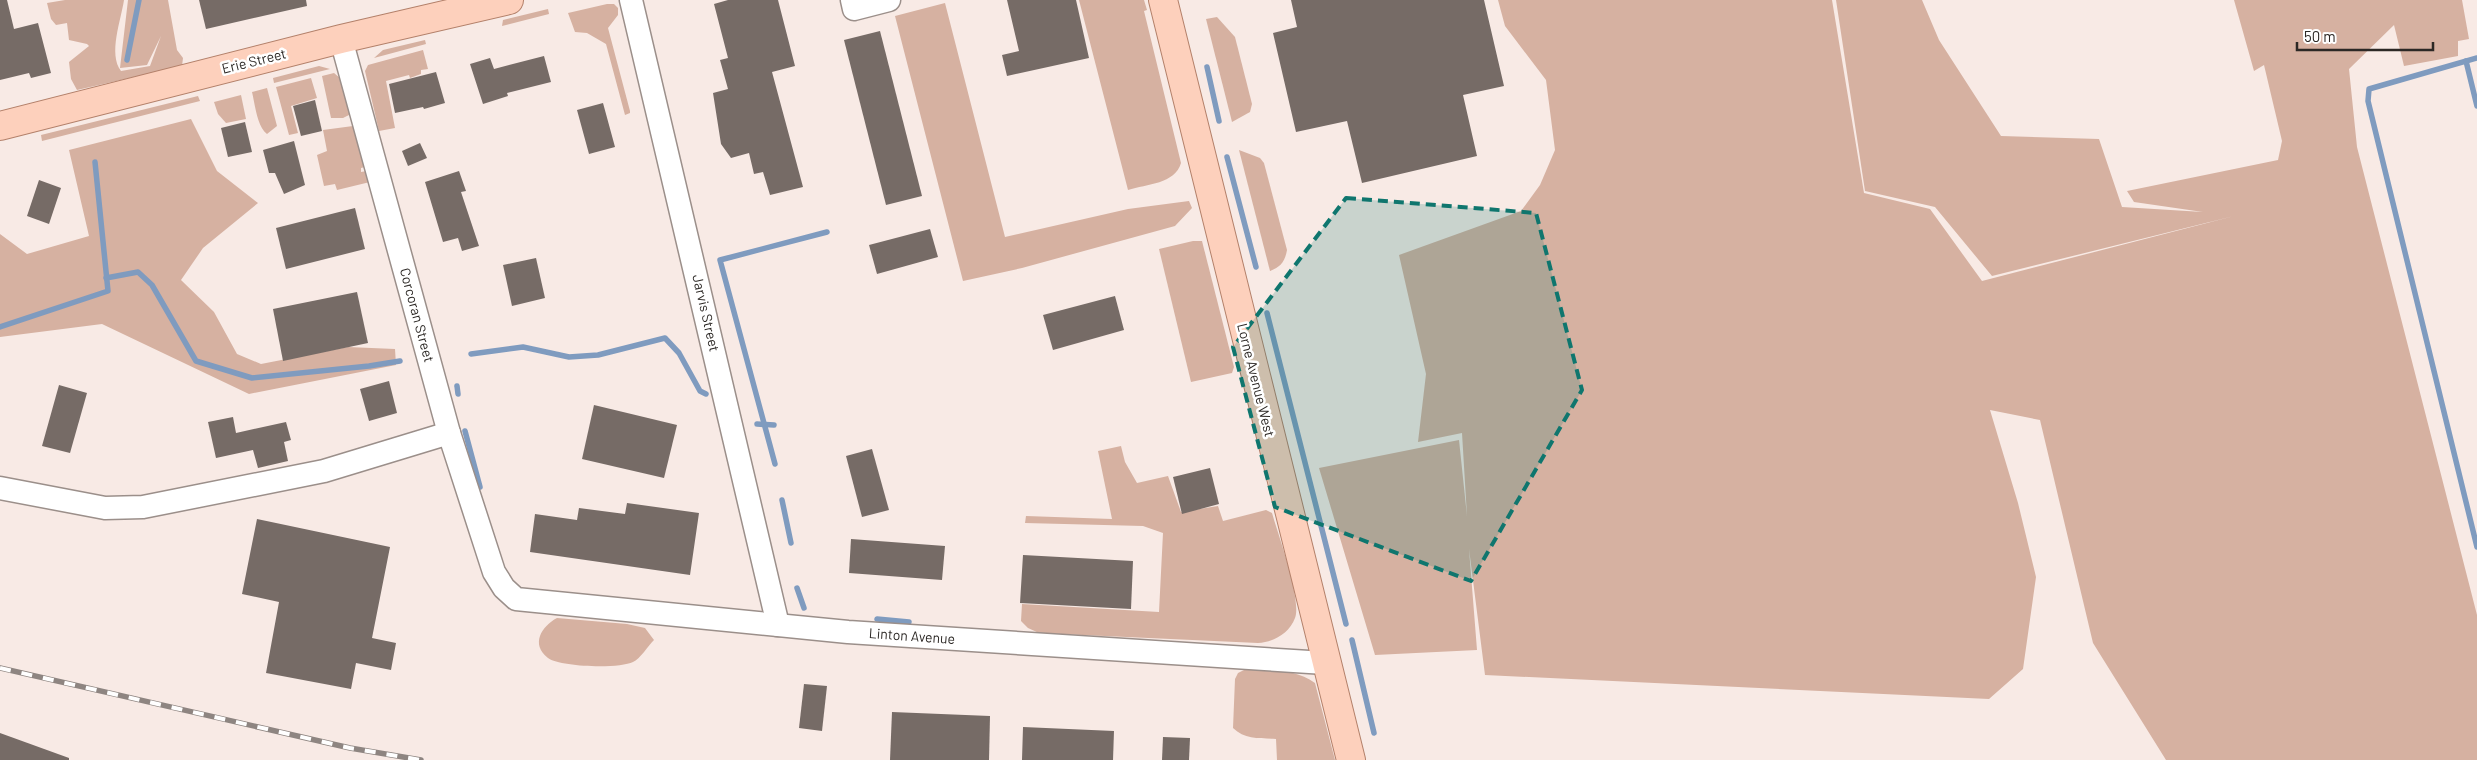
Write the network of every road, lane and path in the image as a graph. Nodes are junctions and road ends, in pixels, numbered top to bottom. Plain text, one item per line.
1 (509, 0) edge
2 (631, 0) edge
3 (852, 0) edge
4 (890, 0) edge
5 (1163, 0) edge
6 (341, 38) junction
7 (0, 126) edge
8 (449, 433) junction
9 (0, 488) edge
10 (504, 588) joint
11 (778, 626) junction
12 (1325, 663) junction
13 (1351, 760) edge

1 - 6 main road, Erie Street
2 - 11 street, Jarvis Street
3 - 4 street
5 - 12 main road, Lorne Avenue West
6 - 7 main road, Erie Street
6 - 8 street, Corcoran Street
8 - 9 street
8 - 10 street, Corcoran Street
10 - 11 street, Linton Avenue
11 - 12 street, Linton Avenue
12 - 13 main road, Lorne Avenue West

